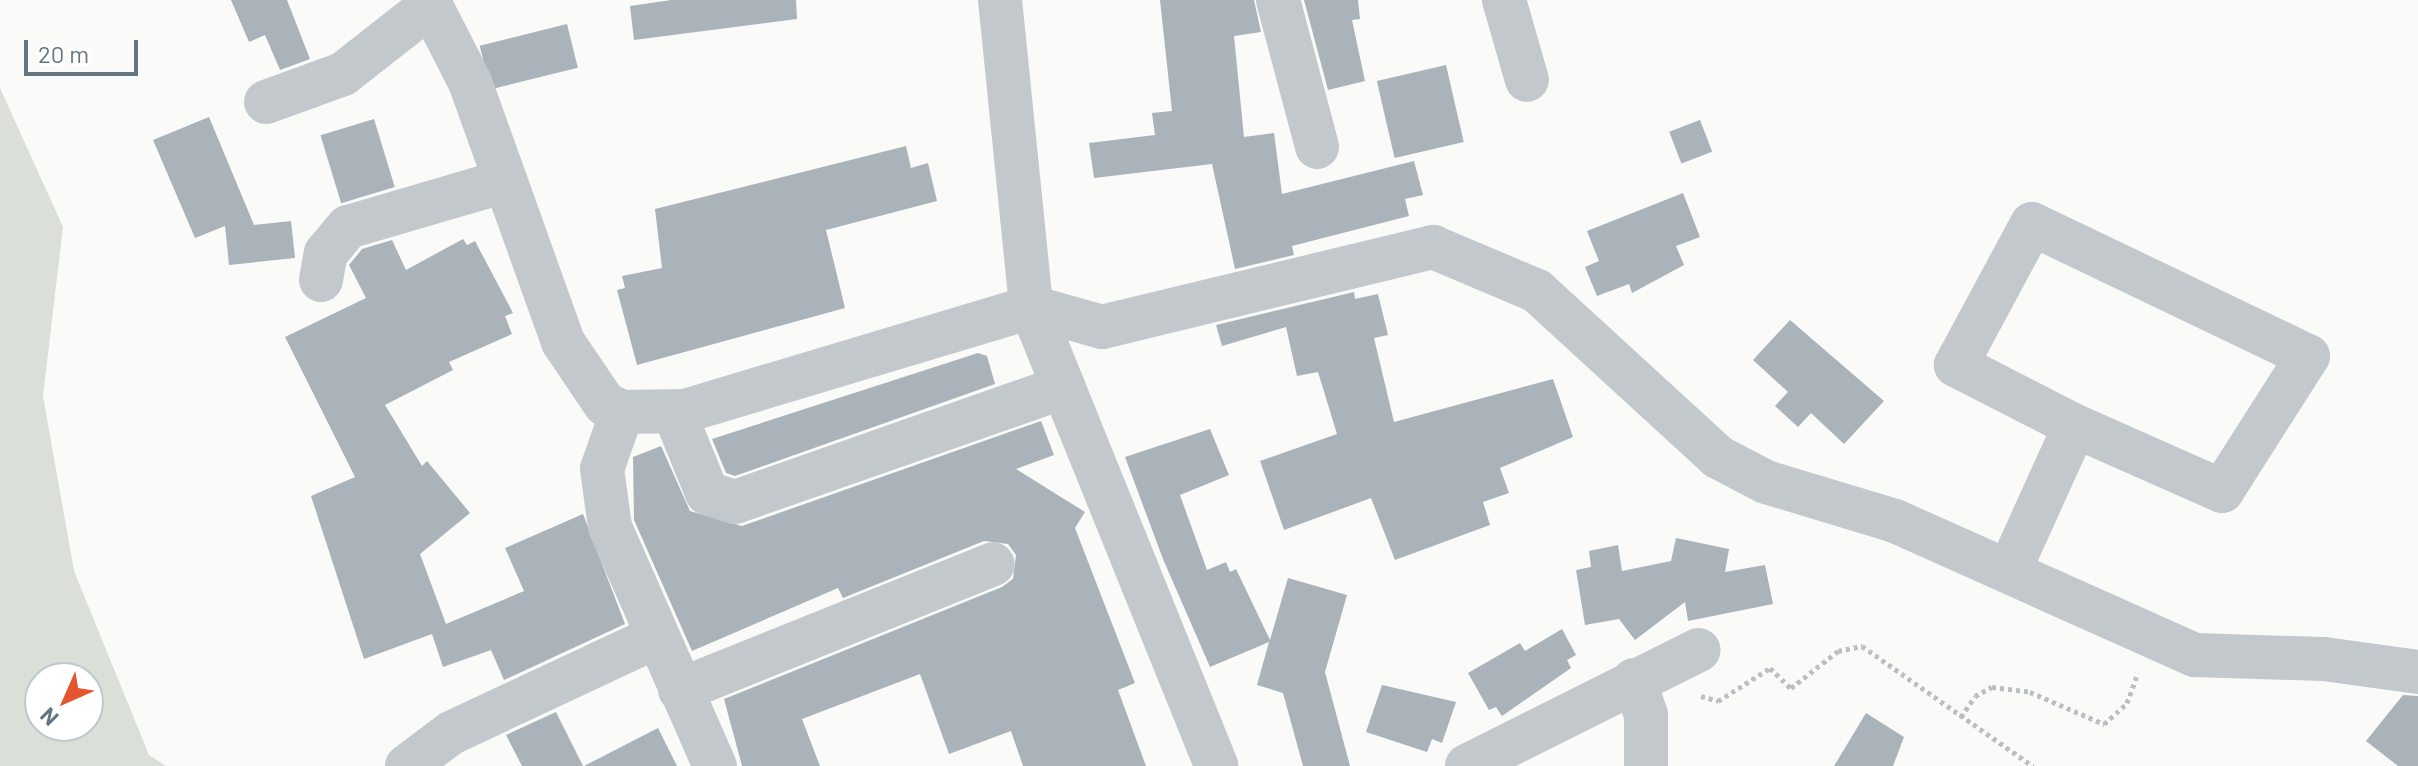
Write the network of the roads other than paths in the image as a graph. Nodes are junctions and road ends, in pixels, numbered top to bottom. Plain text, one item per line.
1 (1000, 0) edge
2 (1278, 0) edge
3 (1504, 0) edge
4 (429, 3) edge
5 (1527, 80) dead end
6 (266, 102) dead end
7 (1317, 147) dead end
8 (505, 181) junction
9 (321, 280) dead end
10 (1031, 307) junction
11 (1063, 387) junction
12 (622, 412) junction
13 (674, 412) junction
14 (2075, 426) junction
15 (993, 564) dead end
16 (2010, 569) junction
17 (656, 637) junction
18 (1689, 653) road end
19 (2418, 672) edge
20 (1634, 680) junction
21 (680, 690) junction
22 (407, 766) edge
23 (715, 766) edge
24 (1216, 766) edge
25 (1467, 766) edge
26 (1646, 766) edge

1 - 10 street
2 - 7 street
3 - 5 street
4 - 6 street
4 - 8 street
8 - 9 street
8 - 12 street
10 - 11 street
10 - 13 street
10 - 16 street
11 - 13 street
11 - 24 street
12 - 13 street
12 - 17 street
14 - 14 street
14 - 16 street
15 - 21 street
16 - 19 street
17 - 21 street
17 - 22 street
18 - 20 street
20 - 25 street
20 - 26 street
21 - 23 street

